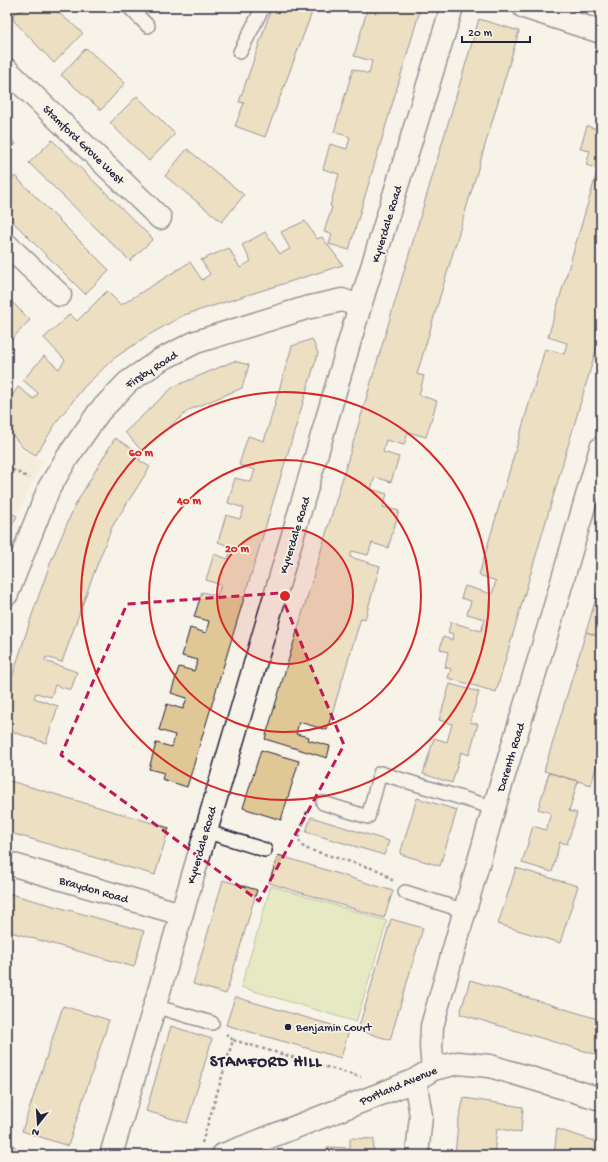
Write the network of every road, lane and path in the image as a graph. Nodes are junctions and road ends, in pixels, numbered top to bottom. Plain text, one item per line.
1 (129, 7) edge
2 (263, 7) edge
3 (452, 7) edge
4 (524, 7) edge
5 (148, 26) dead end
6 (601, 32) edge
7 (240, 52) dead end
8 (7, 70) edge
9 (160, 218) dead end
10 (7, 245) edge
11 (60, 295) dead end
12 (360, 306) junction
13 (601, 448) edge
14 (7, 594) edge
15 (323, 803) joint
16 (494, 808) junction
17 (206, 831) junction
18 (265, 850) dead end
19 (7, 863) edge
20 (406, 892) joint
21 (465, 911) junction
22 (181, 914) junction
23 (154, 1006) junction
24 (212, 1023) dead end
25 (415, 1079) junction
26 (601, 1099) edge
27 (201, 1148) dead end
28 (111, 1155) edge
29 (223, 1155) edge
30 (417, 1155) edge

1 - 5 lane
2 - 7 lane
3 - 12 street, Kyverdale Road
4 - 6 street
8 - 9 street, Stamford Grove West
10 - 11 street
12 - 14 street, Firsby Road
12 - 17 street, Kyverdale Road
13 - 16 street, Darenth Road
15 - 16 lane
15 - 20 path
16 - 21 street, Darenth Road
17 - 18 lane
17 - 22 street, Kyverdale Road
19 - 22 street, Braydon Road
20 - 21 lane
21 - 25 street, Darenth Road
22 - 23 street, Kyverdale Road
23 - 24 lane
23 - 28 street, Kyverdale Road
25 - 26 street, Portland Avenue
25 - 27 path
25 - 29 street, Portland Avenue
25 - 30 street, Darenth Road

